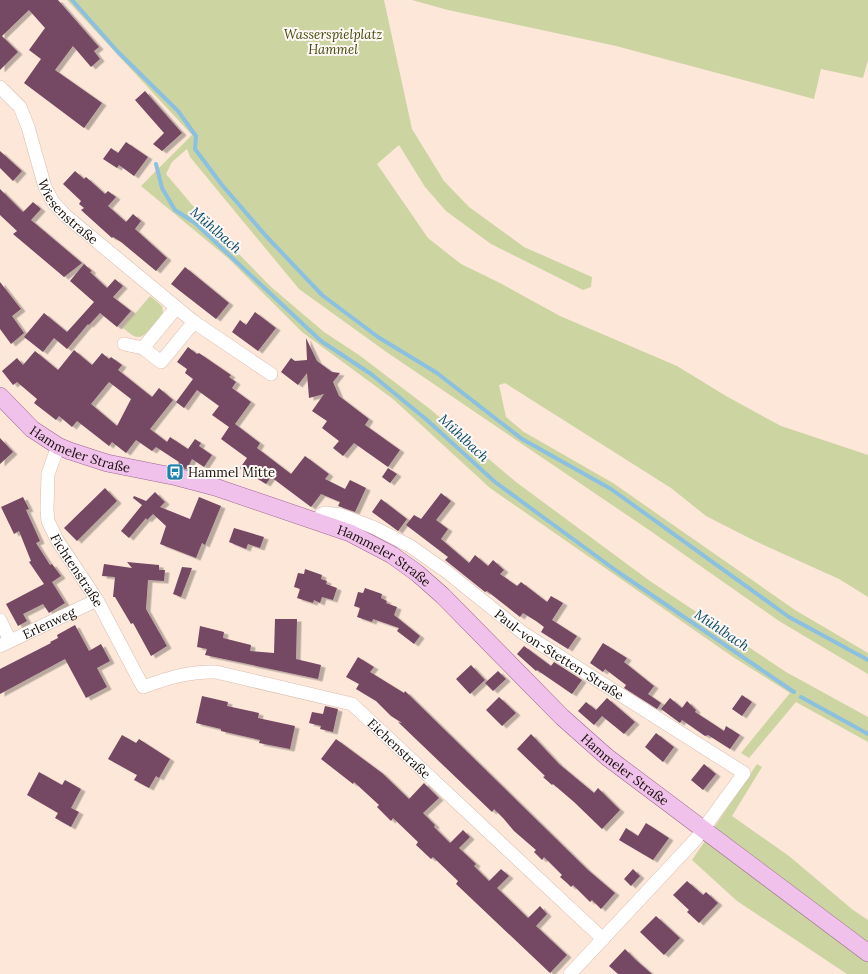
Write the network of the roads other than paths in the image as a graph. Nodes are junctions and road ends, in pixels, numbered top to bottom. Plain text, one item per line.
1 (0, 87) edge
2 (176, 308) junction
3 (194, 322) junction
4 (124, 344) dead end
5 (142, 348) junction
6 (271, 374) dead end
7 (0, 396) edge
8 (58, 446) junction
9 (316, 521) junction
10 (97, 600) junction
11 (0, 620) edge
12 (5, 644) edge
13 (143, 687) joint
14 (703, 830) junction
15 (603, 939) junction
16 (868, 953) edge
17 (570, 974) edge

1 - 2 street, Wiesenstraße
2 - 3 street, Wiesenstraße
2 - 5 street
3 - 5 street
3 - 6 street, Wiesenstraße
4 - 5 street
7 - 8 main road, Hammeler Straße
8 - 9 main road, Hammeler Straße
8 - 10 street, Fichtenstraße
9 - 14 main road, Hammeler Straße
9 - 14 street, Paul-von-Stetten-Straße
10 - 12 street, Erlenweg
10 - 13 street, Fichtenstraße
11 - 12 street
13 - 15 street, Eichenstraße
14 - 15 street
14 - 16 main road, Hammeler Straße
15 - 17 street

